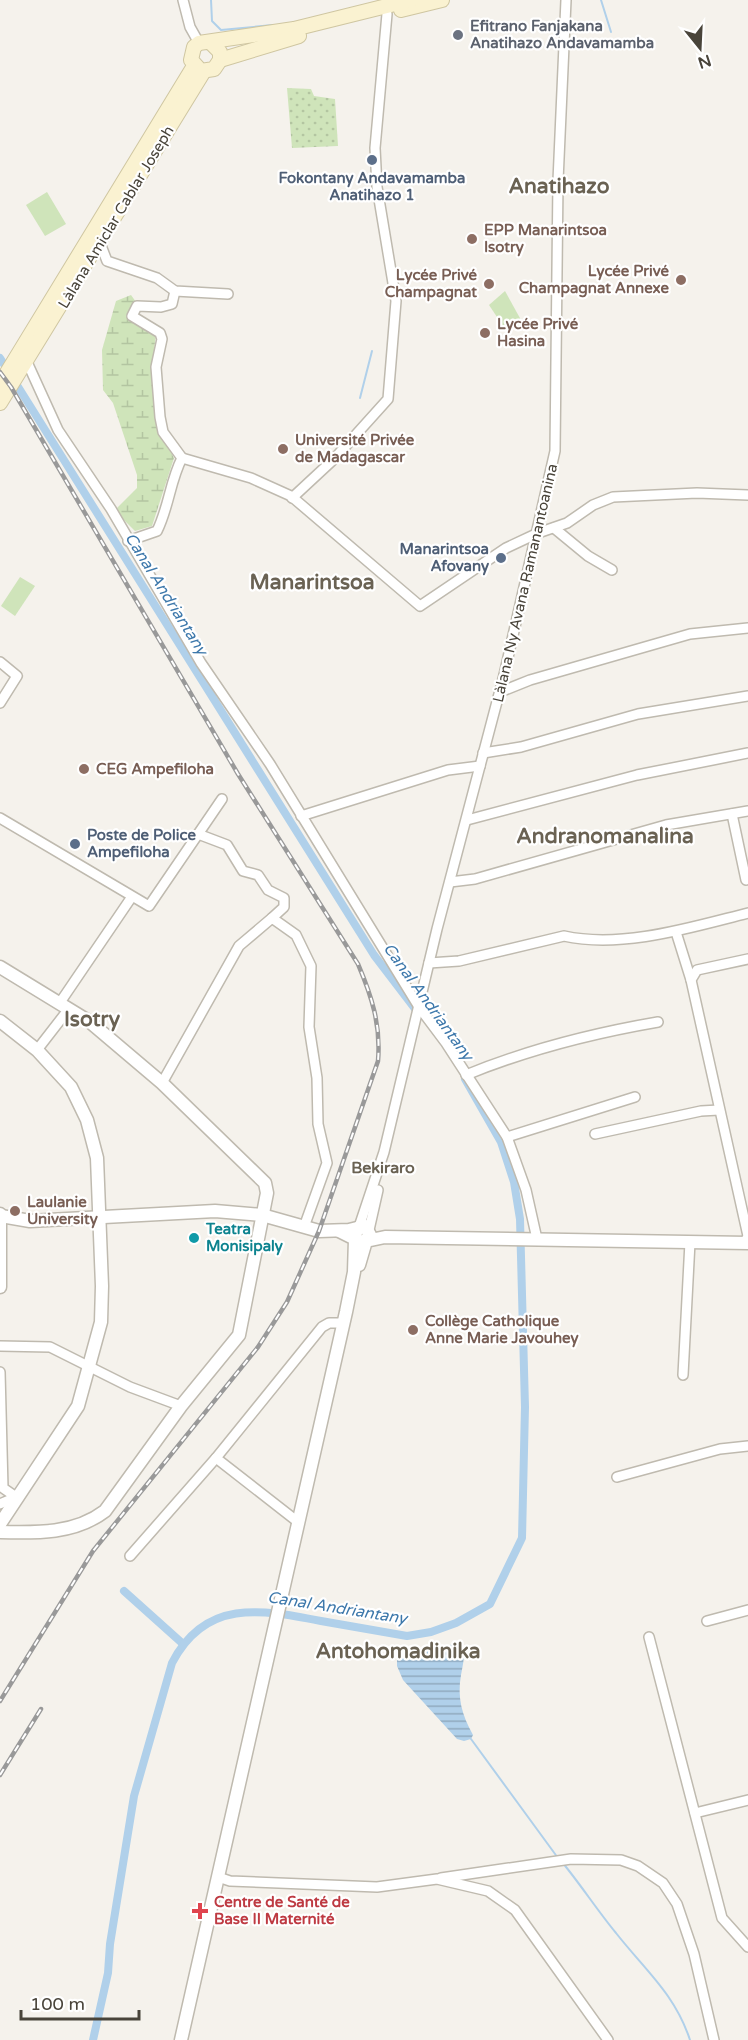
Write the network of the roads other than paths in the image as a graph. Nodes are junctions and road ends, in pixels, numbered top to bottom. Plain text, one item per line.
1 (183, 0) edge
2 (411, 0) edge
3 (442, 0) edge
4 (566, 0) edge
5 (386, 7) edge
6 (205, 43) junction
7 (220, 60) junction
8 (199, 69) junction
9 (100, 243) junction
10 (176, 291) junction
11 (228, 294) dead end
12 (27, 362) junction
13 (5, 383) edge
14 (0, 404) edge
15 (181, 455) junction
16 (295, 494) junction
17 (748, 495) edge
18 (554, 528) junction
19 (538, 533) junction
20 (128, 541) junction
21 (612, 570) dead end
22 (748, 628) edge
23 (0, 662) edge
24 (500, 692) junction
25 (748, 696) edge
26 (0, 703) edge
27 (483, 753) junction
28 (748, 753) edge
29 (480, 766) junction
30 (222, 799) dead end
31 (748, 812) edge
32 (732, 814) junction
33 (301, 816) junction
34 (0, 818) edge
35 (467, 820) junction
36 (198, 834) junction
37 (746, 880) dead end
38 (450, 882) junction
39 (131, 897) junction
40 (748, 914) edge
41 (272, 918) junction
42 (676, 932) junction
43 (748, 959) edge
44 (429, 963) junction
45 (0, 967) edge
46 (691, 980) junction
47 (63, 1007) junction
48 (419, 1007) junction
49 (0, 1021) edge
50 (658, 1022) dead end
51 (37, 1050) junction
52 (466, 1075) junction
53 (162, 1083) junction
54 (635, 1097) dead end
55 (718, 1110) junction
56 (595, 1134) dead end
57 (507, 1137) junction
58 (0, 1215) edge
59 (262, 1215) junction
60 (99, 1219) junction
61 (304, 1227) junction
62 (362, 1234) junction
63 (537, 1239) junction
64 (690, 1242) junction
65 (747, 1243) edge
66 (0, 1287) edge
67 (345, 1317) junction
68 (0, 1346) edge
69 (90, 1367) junction
70 (0, 1372) edge
71 (683, 1375) dead end
72 (181, 1406) junction
73 (748, 1446) edge
74 (216, 1458) junction
75 (617, 1477) dead end
76 (16, 1497) junction
77 (0, 1504) edge
78 (298, 1522) junction
79 (0, 1524) edge
80 (0, 1532) edge
81 (130, 1556) dead end
82 (748, 1610) edge
83 (707, 1621) dead end
84 (649, 1637) dead end
85 (748, 1800) edge
86 (695, 1813) junction
87 (218, 1877) junction
88 (438, 1879) junction
89 (748, 1947) edge
90 (181, 2040) edge
91 (608, 2040) edge
92 (714, 2040) edge

1 - 6 street
2 - 5 main road
3 - 5 main road
4 - 19 street, Làlana Ny Avana Ramanantoanina
5 - 6 main road
5 - 7 main road
5 - 16 street
6 - 7 main road
6 - 8 main road
7 - 8 main road
8 - 9 main road, Làlana Amiclar Cablar Joseph
8 - 13 main road, Làlana Amiclar Cablar Joseph
9 - 10 street
9 - 12 main road, Làlana Amiclar Cablar Joseph
10 - 11 street
10 - 15 street
12 - 13 main road, Làlana Amiclar Cablar Joseph
12 - 20 street
13 - 14 main road
15 - 16 street
15 - 20 street
16 - 19 street
17 - 18 street
18 - 19 street
18 - 21 street
19 - 24 street, Làlana Ny Avana Ramanantoanina
20 - 33 street
22 - 24 street
23 - 26 street
24 - 27 street, Làlana Ny Avana Ramanantoanina
25 - 27 street
27 - 29 street, Làlana Ny Avana Ramanantoanina
28 - 35 street
29 - 33 street
29 - 35 street, Làlana Ny Avana Ramanantoanina
30 - 36 street
31 - 32 street
32 - 37 street
32 - 38 street
33 - 48 street
34 - 39 street
35 - 38 street, Làlana Ny Avana Ramanantoanina
36 - 39 street
36 - 41 street
38 - 44 street, Làlana Ny Avana Ramanantoanina
39 - 47 street
40 - 42 street
41 - 53 street
41 - 61 street
42 - 44 street
42 - 46 street
43 - 46 street
44 - 48 street, Làlana Ny Avana Ramanantoanina
45 - 47 street
46 - 55 street
47 - 51 street
47 - 53 street
48 - 52 street
48 - 62 street, Làlana Ny Avana Ramanantoanina
49 - 51 street
50 - 52 street
51 - 60 street
52 - 57 street
53 - 59 street
54 - 57 street
55 - 56 street
55 - 65 street
57 - 63 street
58 - 60 street
58 - 66 street
59 - 60 street
59 - 61 street
59 - 72 street
60 - 69 street
61 - 62 street
62 - 63 street
62 - 67 street
63 - 64 street
64 - 65 street
64 - 71 street
67 - 74 street
67 - 78 street
68 - 69 street
69 - 72 street
69 - 76 street
70 - 76 street
72 - 80 street
73 - 75 street
74 - 78 street
74 - 81 street
76 - 77 street
76 - 79 street
78 - 87 street
82 - 83 street
84 - 86 street
85 - 86 street
86 - 89 street
87 - 88 street
87 - 90 street
88 - 91 street
88 - 92 street

